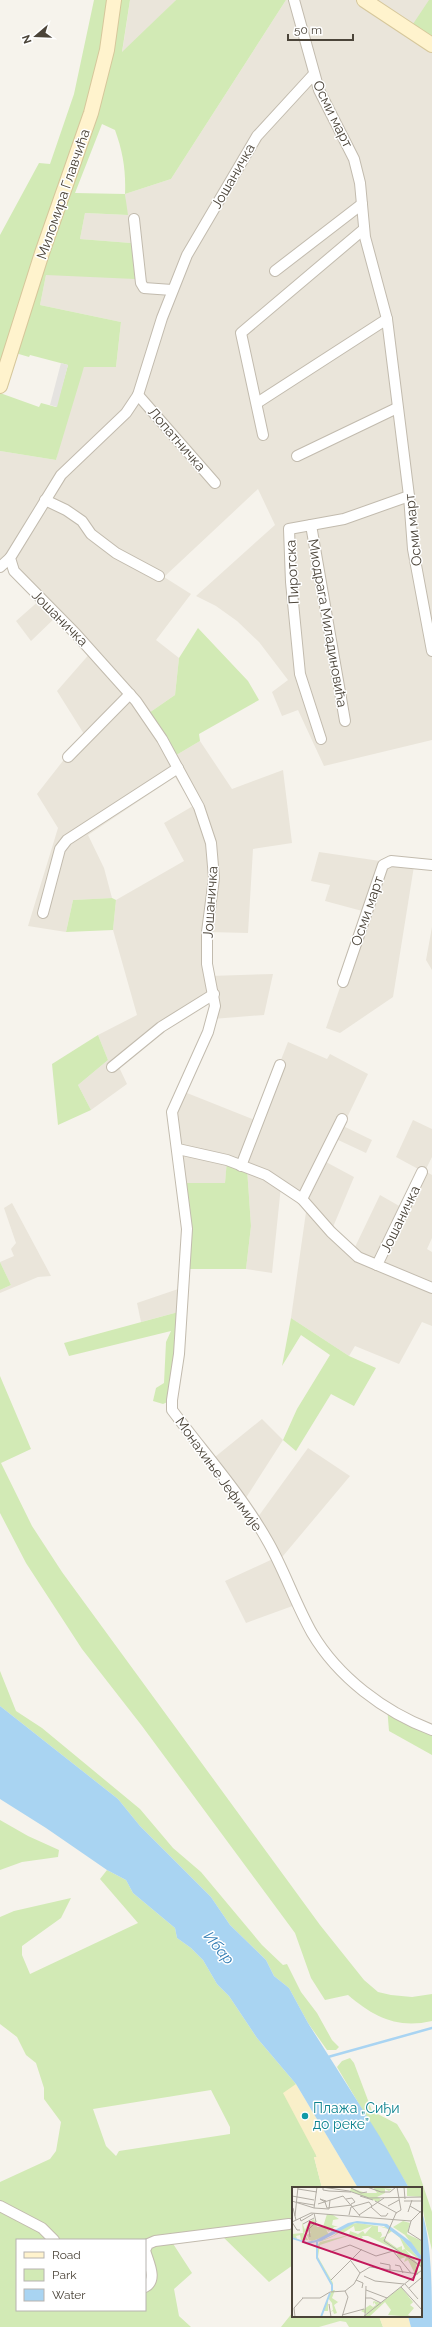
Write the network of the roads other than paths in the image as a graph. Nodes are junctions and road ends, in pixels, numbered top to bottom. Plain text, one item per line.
1 (114, 0) edge
2 (294, 0) edge
3 (364, 0) edge
4 (432, 45) edge
5 (314, 74) junction
6 (362, 204) junction
7 (134, 219) dead end
8 (364, 229) junction
9 (275, 271) dead end
10 (172, 290) junction
11 (386, 320) junction
12 (0, 386) edge
13 (138, 395) junction
14 (257, 403) junction
15 (397, 408) junction
16 (263, 435) dead end
17 (297, 456) dead end
18 (215, 483) dead end
19 (410, 496) junction
20 (45, 500) junction
21 (311, 526) junction
22 (10, 558) junction
23 (0, 567) edge
24 (159, 576) dead end
25 (432, 651) edge
26 (130, 694) junction
27 (345, 721) dead end
28 (321, 738) dead end
29 (68, 757) dead end
30 (178, 768) junction
31 (432, 865) edge
32 (43, 913) dead end
33 (343, 982) dead end
34 (214, 994) junction
35 (280, 1066) dead end
36 (112, 1067) dead end
37 (342, 1119) dead end
38 (178, 1149) junction
39 (241, 1166) junction
40 (422, 1172) dead end
41 (302, 1199) junction
42 (377, 1265) junction
43 (432, 1288) edge
44 (432, 1730) edge
45 (0, 2206) edge
46 (289, 2224) dead end
47 (53, 2239) edge
48 (146, 2248) edge
49 (146, 2253) edge
50 (146, 2286) edge

1 - 12 street, Миломира Главчића
2 - 5 street, Осми март
3 - 4 street
5 - 6 street, Осми март
5 - 10 street, Јошаничка
6 - 8 street, Осми март
6 - 9 street
7 - 10 street
8 - 11 street, Осми март
8 - 14 street
10 - 13 street, Јошаничка
11 - 14 street
11 - 15 street, Осми март
13 - 18 street, Лопатничка
13 - 20 street, Јошаничка
14 - 16 street
15 - 17 street
15 - 19 street, Осми март
19 - 21 street, Пиротска
19 - 25 street, Осми март
20 - 22 street, Јошаничка
20 - 24 street
21 - 27 street, Миодрага Миладиновића
21 - 28 street, Пиротска
22 - 23 street, Јошаничка
22 - 26 street, Јошаничка
26 - 29 street
26 - 30 street, Јошаничка
30 - 32 street
30 - 34 street, Јошаничка
31 - 33 street, Осми март
34 - 36 street
34 - 38 street, Јошаничка
35 - 39 street
37 - 41 street
38 - 39 street, Јошаничка
38 - 44 street, Монахиње Јефимије
39 - 41 street, Јошаничка
40 - 42 street, Јошаничка
41 - 42 street, Јошаничка
42 - 43 street, Јошаничка
45 - 47 street
46 - 48 street
49 - 50 street

